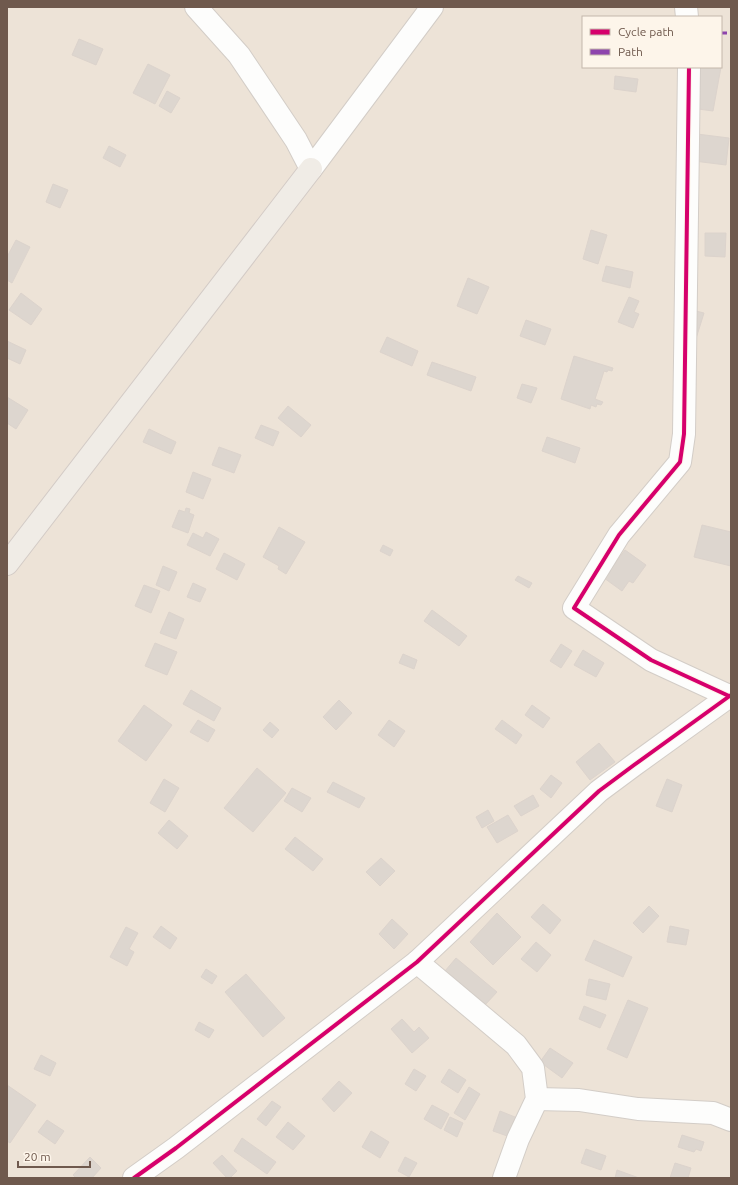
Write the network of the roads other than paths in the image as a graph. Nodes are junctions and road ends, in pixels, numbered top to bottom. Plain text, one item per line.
1 (196, 7) edge
2 (432, 7) edge
3 (689, 68) edge
4 (312, 169) junction
5 (7, 564) edge
6 (730, 695) edge
7 (417, 962) junction
8 (537, 1099) junction
9 (722, 1117) edge
10 (134, 1178) edge
11 (504, 1178) edge

1 - 4 street
2 - 4 street
3 - 6 street
4 - 5 main road
6 - 7 street
7 - 8 street
7 - 10 street
8 - 9 street
8 - 11 street

